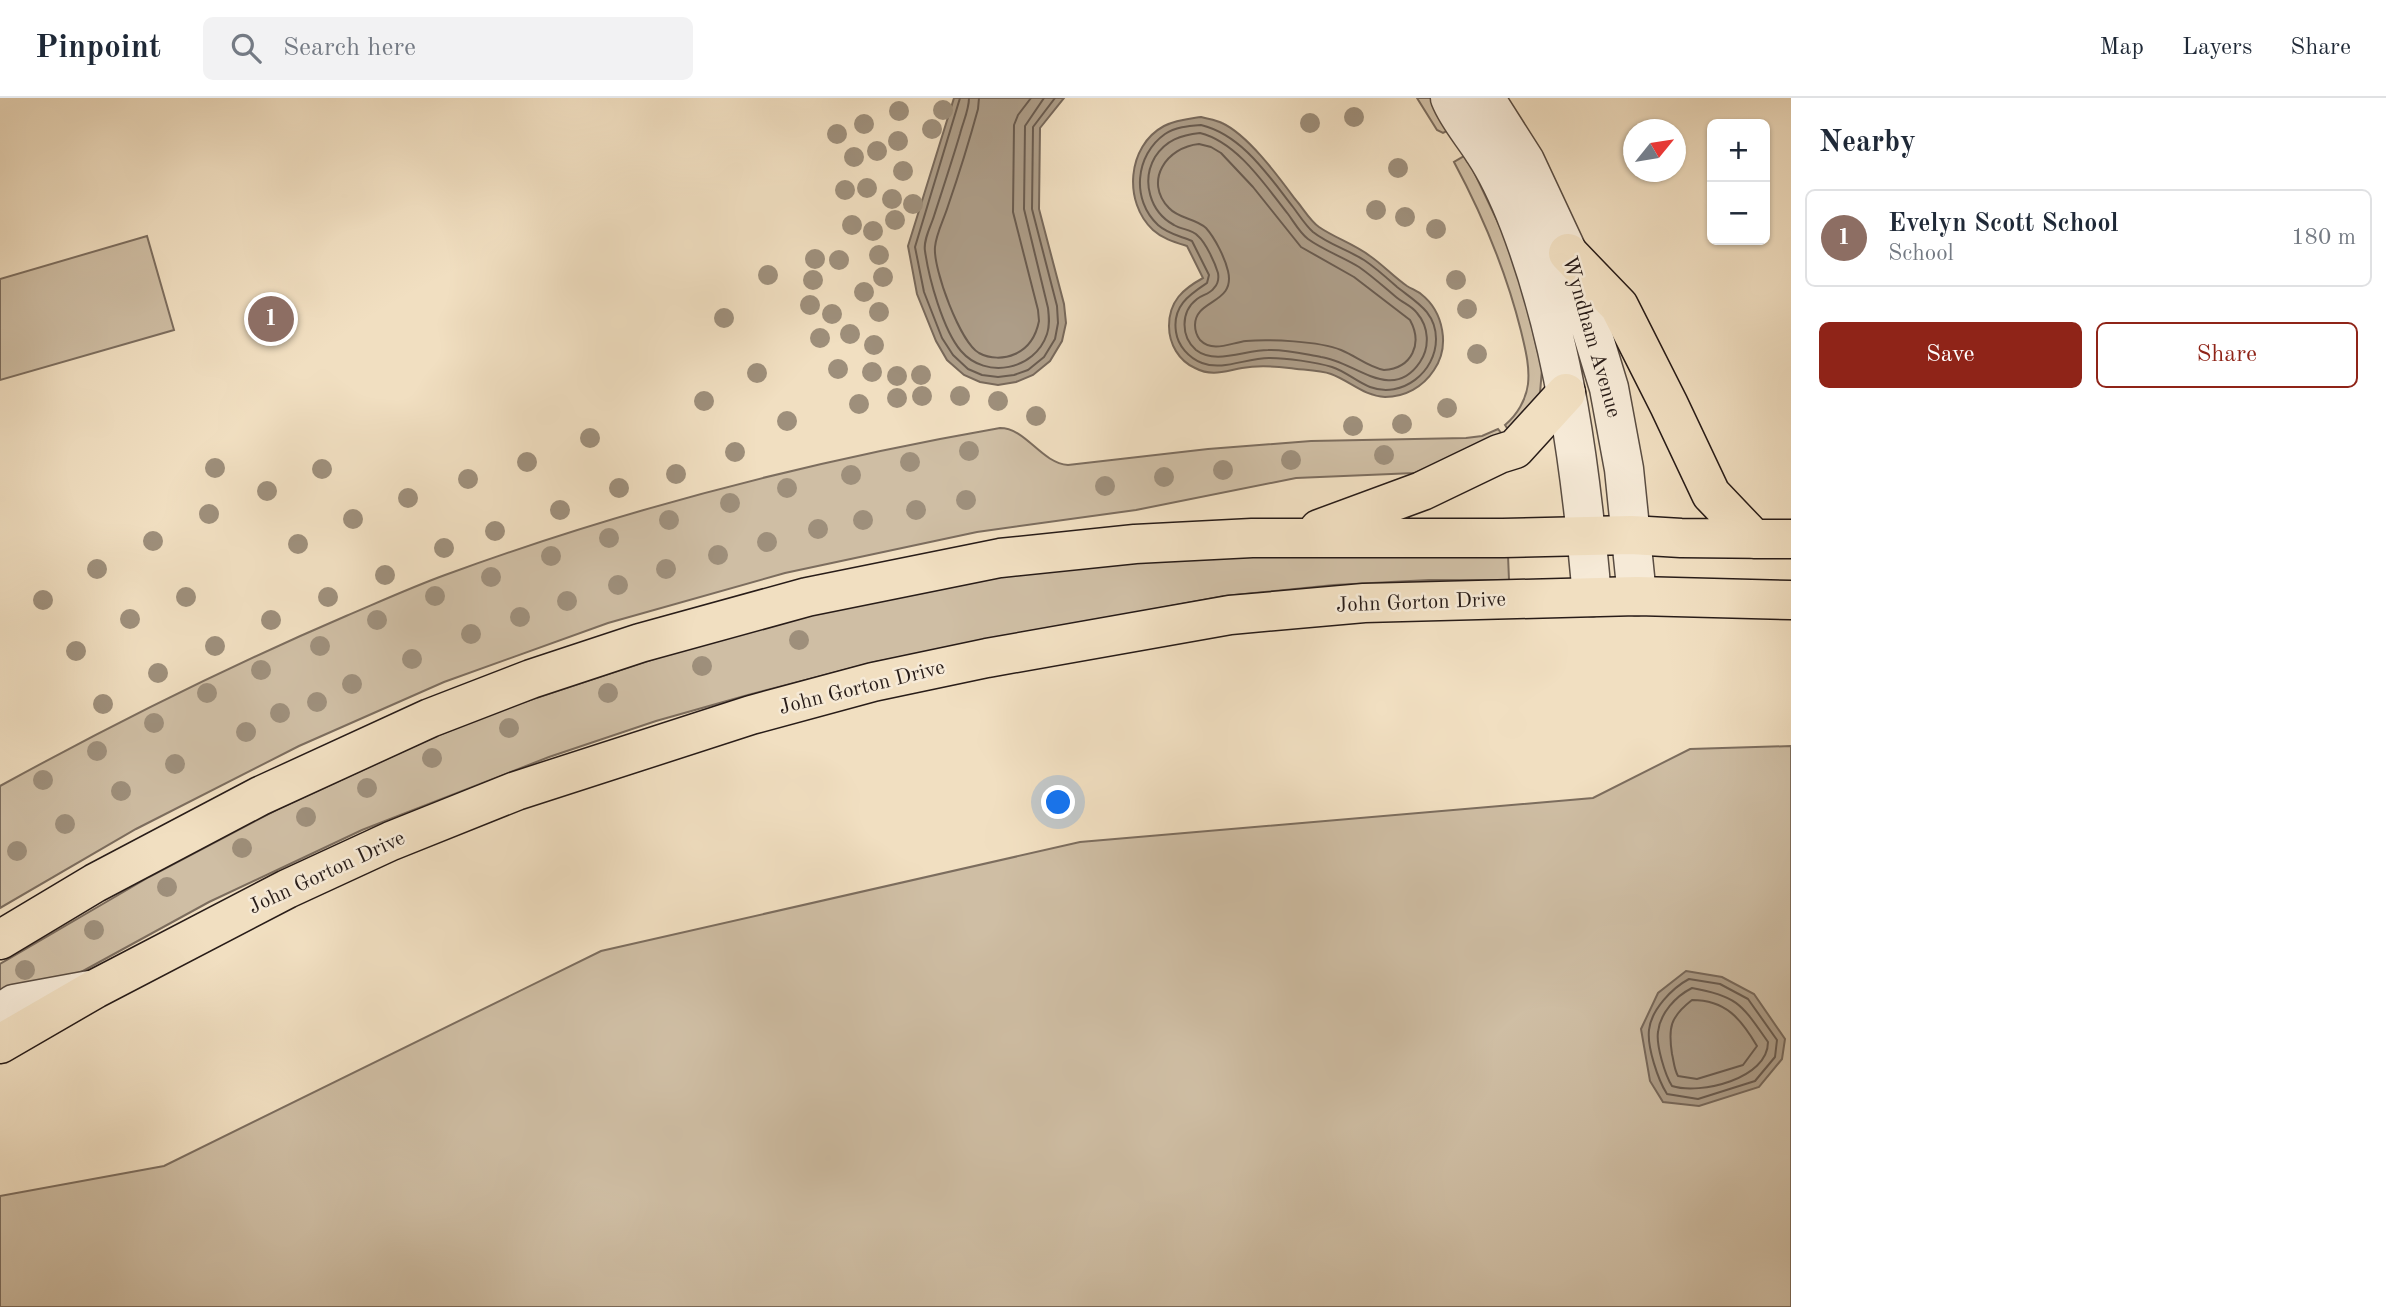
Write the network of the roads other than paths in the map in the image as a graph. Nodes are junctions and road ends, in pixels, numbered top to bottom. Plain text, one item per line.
1 (1450, 98) edge
2 (1485, 98) edge
3 (1568, 253) junction
4 (1566, 393) junction
5 (1587, 535) junction
6 (1631, 535) junction
7 (1294, 538) junction
8 (1772, 539) edge
9 (1637, 596) junction
10 (1592, 597) junction
11 (1791, 600) edge
12 (0, 940) edge
13 (95, 989) junction
14 (0, 1013) edge
15 (0, 1044) edge

1 - 4 street, Wyndham Avenue
2 - 3 street, Wyndham Avenue
3 - 6 street, Wyndham Avenue
3 - 8 main road
4 - 5 street, Wyndham Avenue
4 - 7 main road
5 - 6 main road
5 - 7 main road
5 - 10 street, Wyndham Avenue
6 - 8 main road
6 - 9 street, Wyndham Avenue
7 - 12 main road
9 - 10 main road, John Gorton Drive
9 - 11 main road, John Gorton Drive
10 - 13 main road, John Gorton Drive
13 - 14 street
13 - 15 main road, John Gorton Drive

